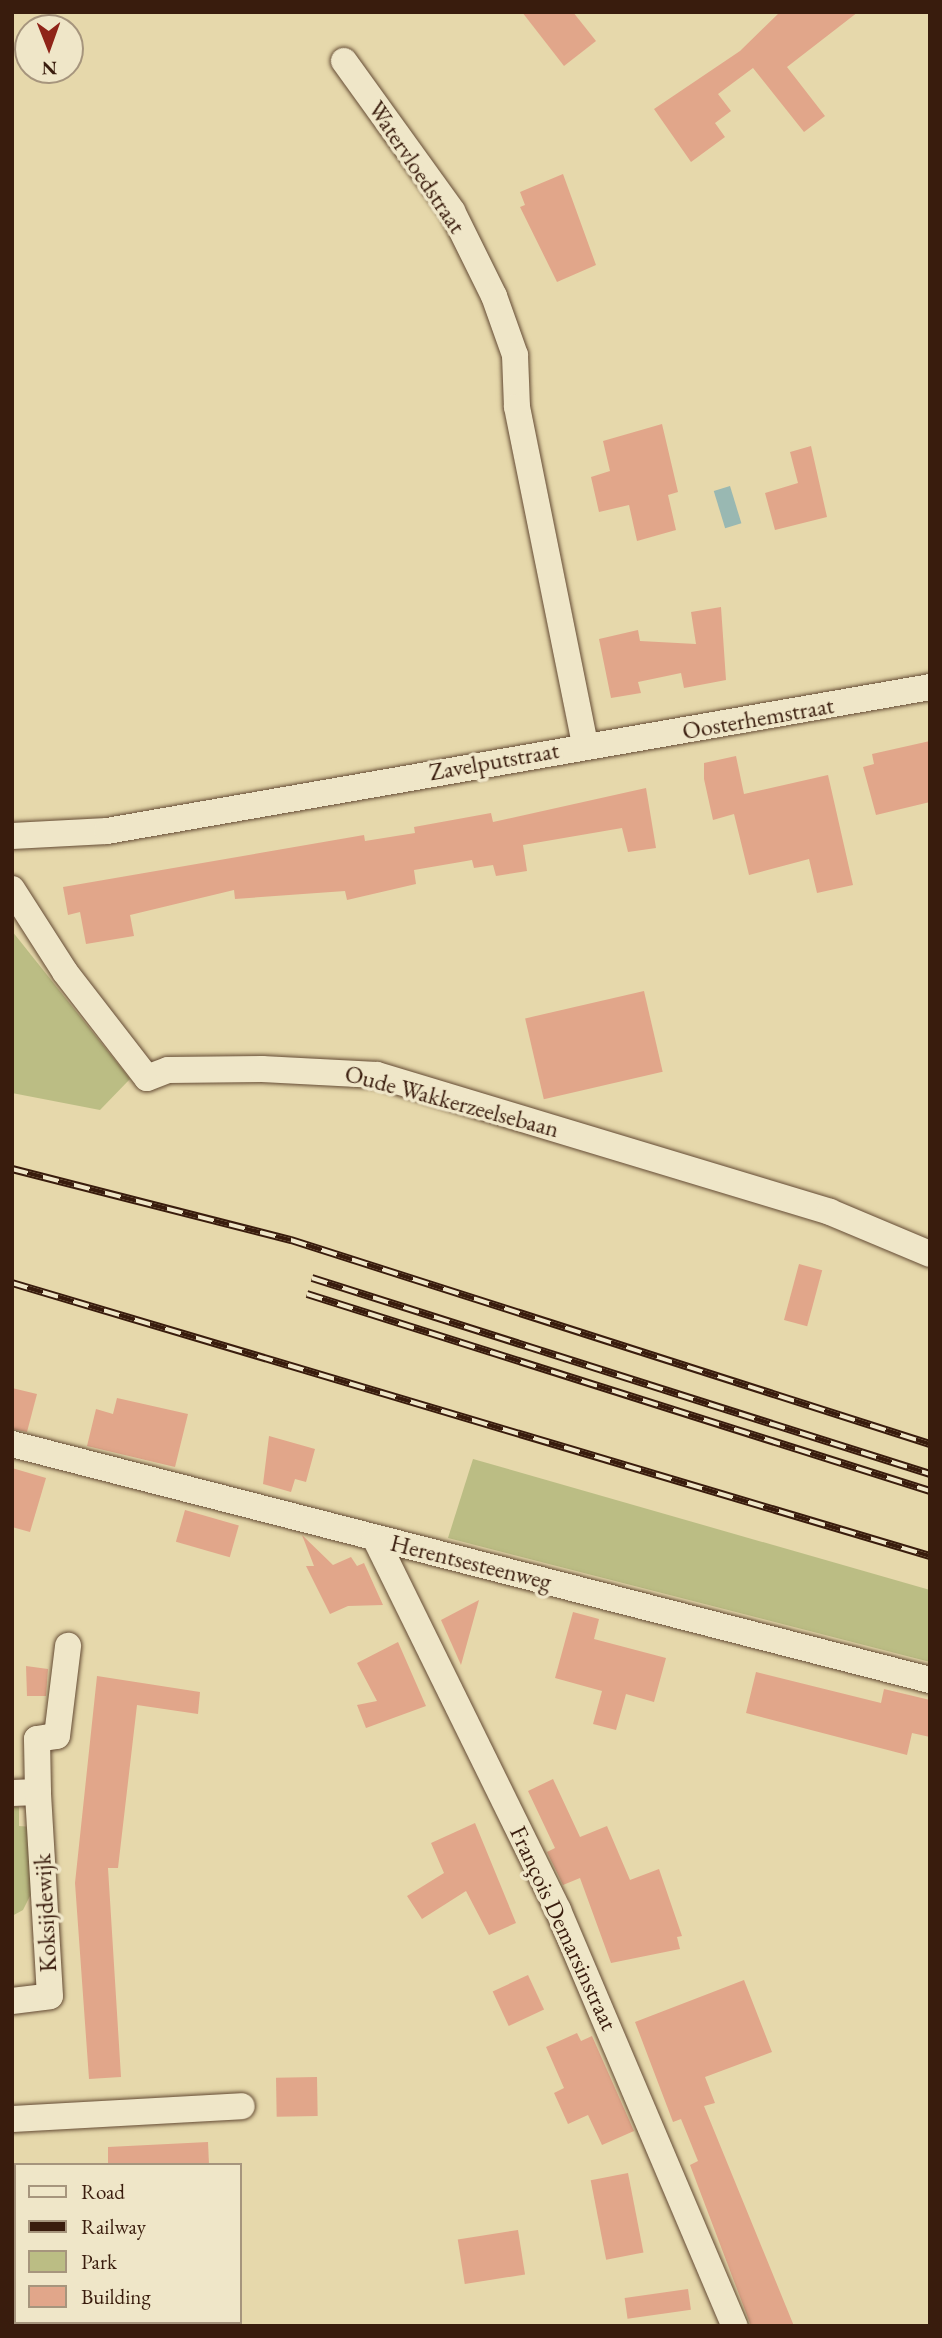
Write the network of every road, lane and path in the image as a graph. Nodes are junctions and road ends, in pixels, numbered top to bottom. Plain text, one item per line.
1 (344, 61) dead end
2 (515, 355) joint
3 (930, 687) edge
4 (585, 744) junction
5 (12, 836) edge
6 (12, 889) edge
7 (930, 1254) edge
8 (12, 1444) edge
9 (375, 1538) junction
10 (68, 1646) dead end
11 (930, 1681) edge
12 (25, 1792) edge
13 (12, 2001) edge
14 (242, 2106) dead end
15 (12, 2119) edge
16 (735, 2326) edge

1 - 2 street, Watervloedstraat
2 - 4 street, Zavelputstraat
3 - 4 street, Oosterhemstraat
4 - 5 street, Zavelputstraat
6 - 7 street, Oude Wakkerzeelsebaan
8 - 9 street, Herentsesteenweg
9 - 11 street, Herentsesteenweg
9 - 16 street, François Demarsinstraat
10 - 12 street, Koksijdewijk
12 - 13 street, Koksijdewijk
14 - 15 street

